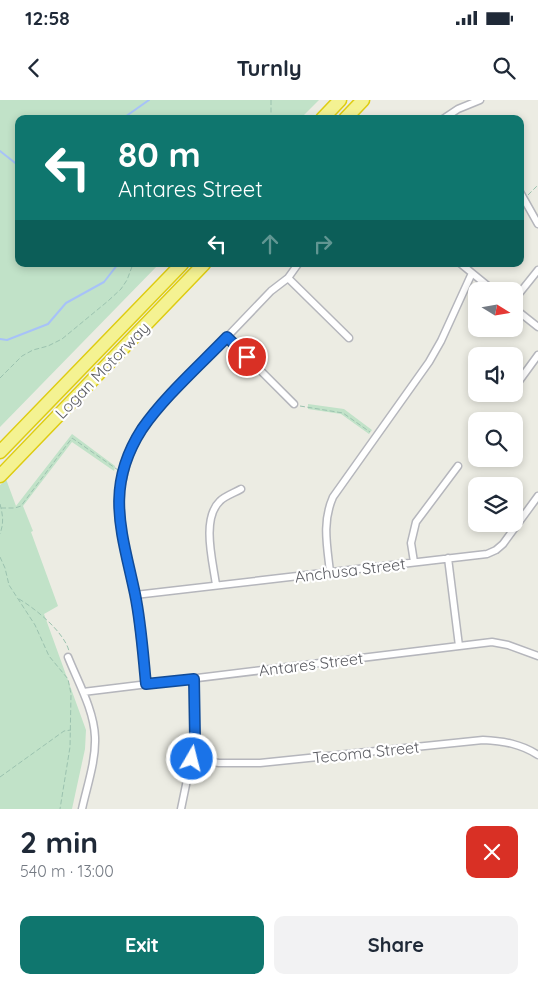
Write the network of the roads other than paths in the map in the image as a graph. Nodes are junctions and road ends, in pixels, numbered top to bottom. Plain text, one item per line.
1 (340, 100) edge
2 (362, 100) edge
3 (480, 100) edge
4 (326, 115) edge
5 (348, 115) edge
6 (449, 115) edge
7 (524, 199) edge
8 (538, 224) edge
9 (179, 267) edge
10 (201, 267) edge
11 (296, 267) edge
12 (465, 267) edge
13 (538, 270) edge
14 (472, 273) junction
15 (288, 278) junction
16 (483, 282) edge
17 (523, 289) edge
18 (523, 316) edge
19 (538, 328) edge
20 (227, 337) junction
21 (349, 338) dead end
22 (538, 355) edge
23 (523, 376) edge
24 (294, 404) road end
25 (0, 452) edge
26 (458, 466) dead end
27 (1, 475) edge
28 (240, 489) dead end
29 (538, 496) edge
30 (448, 558) junction
31 (414, 562) junction
32 (330, 572) junction
33 (216, 585) junction
34 (135, 596) junction
35 (459, 646) junction
36 (538, 656) edge
37 (68, 657) road end
38 (194, 679) junction
39 (146, 684) junction
40 (83, 692) junction
41 (538, 756) edge
42 (192, 759) junction
43 (82, 809) edge
44 (181, 809) edge

1 - 4 highway
2 - 5 highway
3 - 6 street
7 - 8 street
9 - 25 highway, Logan Motorway
10 - 27 highway, Logan Motorway
11 - 15 street
12 - 14 street
13 - 17 street
14 - 16 street
14 - 32 street
15 - 20 street
15 - 21 street
18 - 19 street
20 - 24 street
20 - 34 street
22 - 23 street
26 - 31 street
28 - 33 street
29 - 30 street, Anchusa Street
30 - 31 street, Anchusa Street
30 - 35 street
31 - 32 street, Anchusa Street
32 - 33 street, Anchusa Street
33 - 34 street, Anchusa Street
34 - 39 street
35 - 36 street, Antares Street
35 - 38 street, Antares Street
37 - 40 street
38 - 39 street, Antares Street
38 - 42 street
39 - 40 street, Antares Street
40 - 43 street
41 - 42 street, Tecoma Street
42 - 44 street

